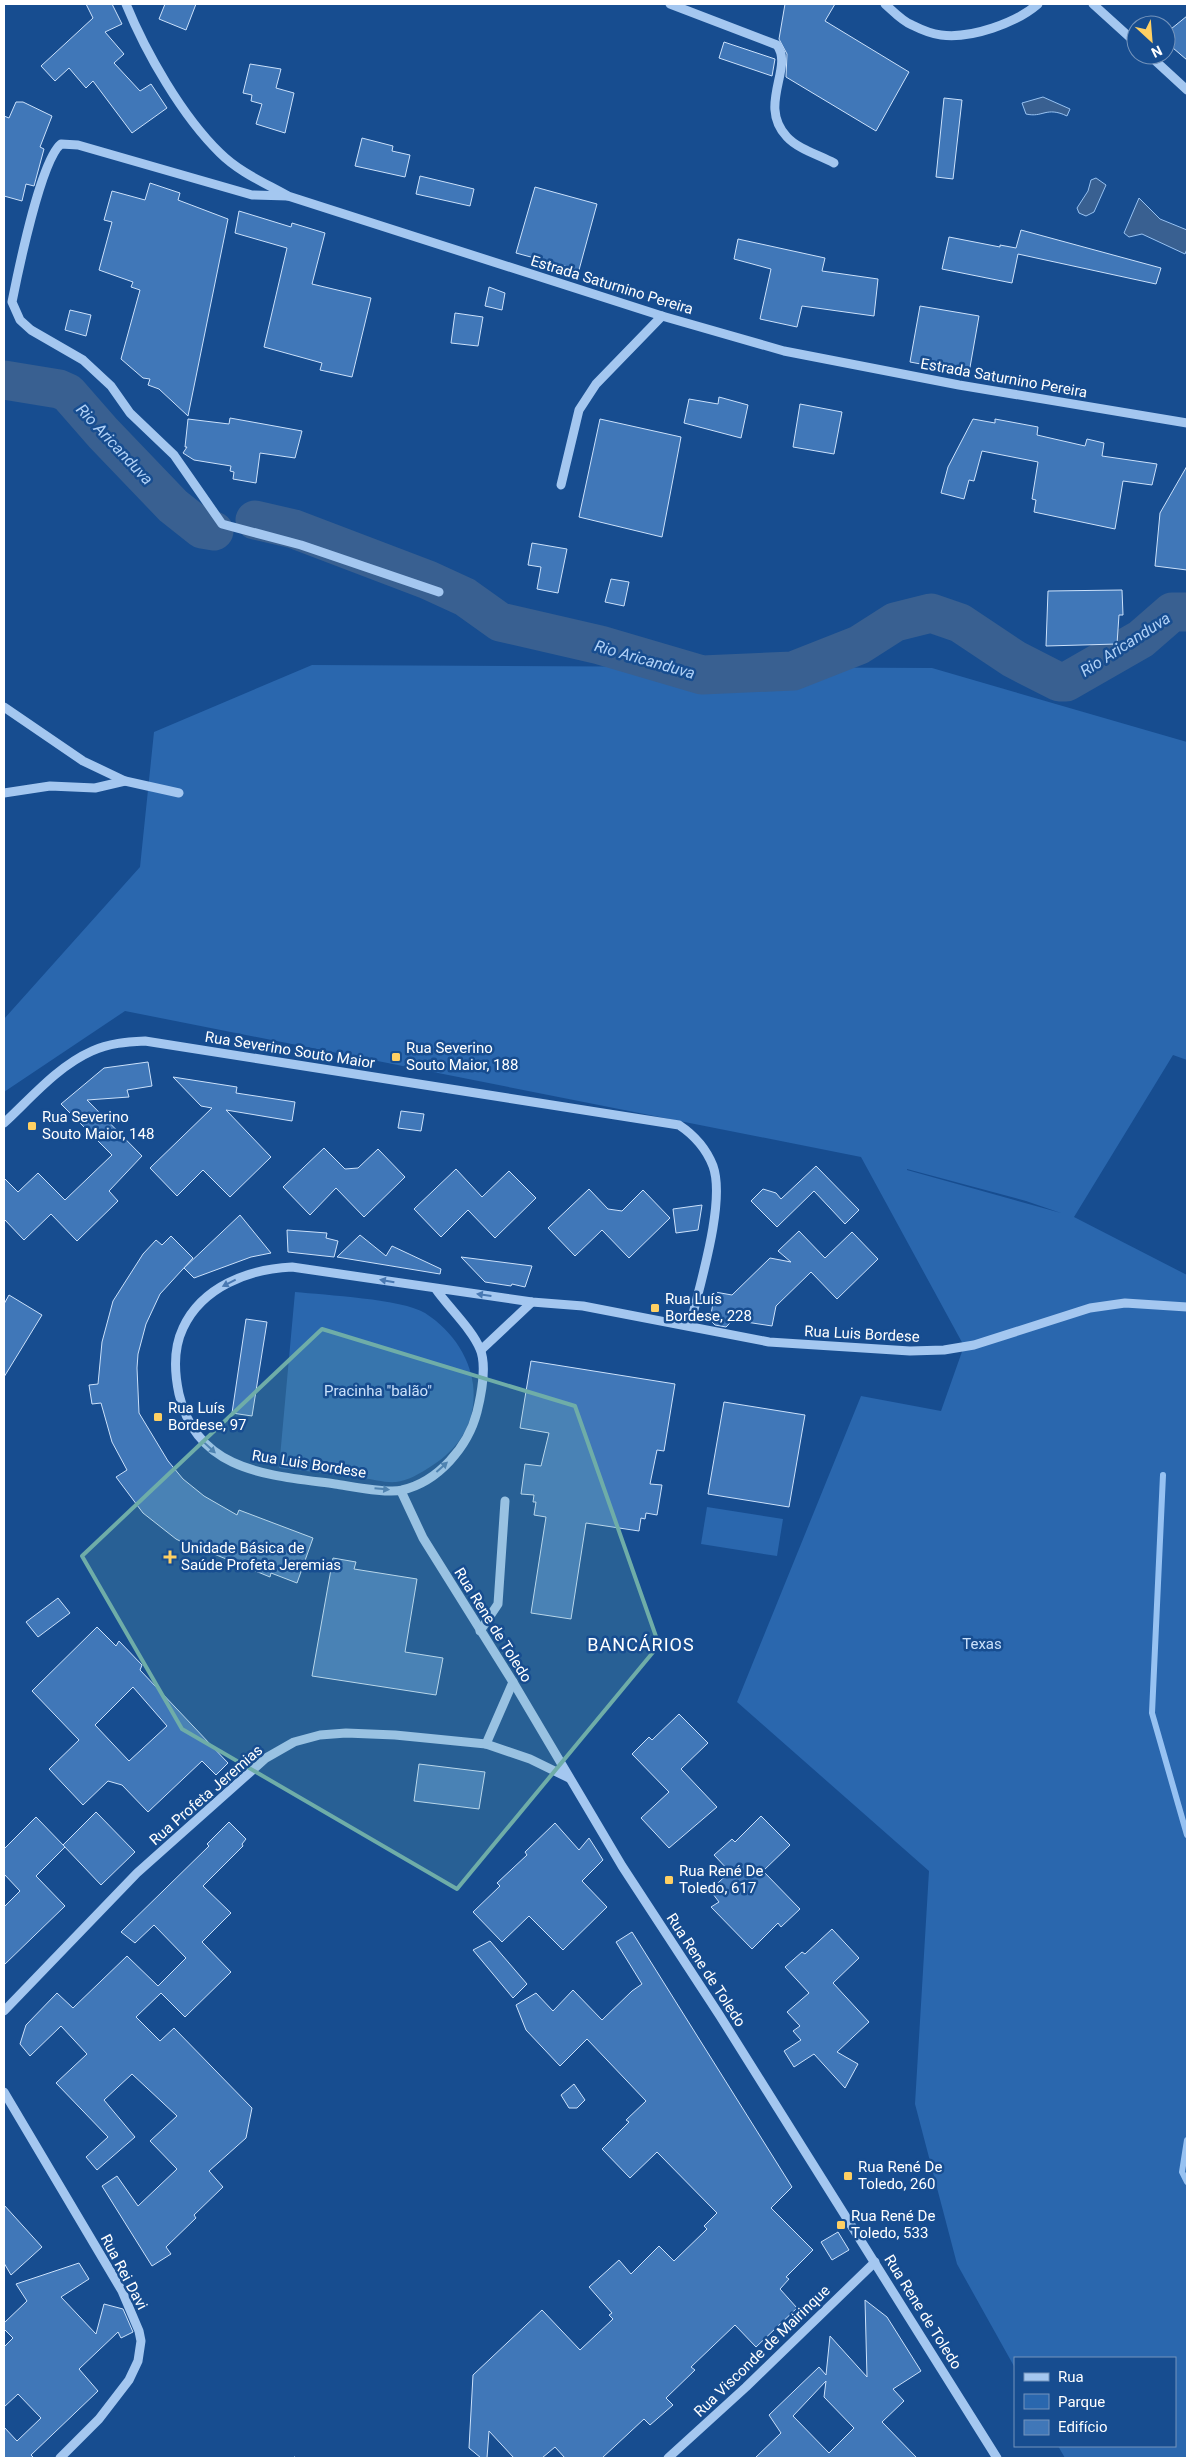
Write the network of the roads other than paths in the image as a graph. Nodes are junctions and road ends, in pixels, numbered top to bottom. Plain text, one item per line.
1 (126, 4) edge
2 (670, 4) edge
3 (885, 4) edge
4 (1038, 4) edge
5 (1093, 4) edge
6 (1126, 34) edge
7 (1160, 65) edge
8 (1187, 90) edge
9 (834, 162) dead end
10 (288, 196) junction
11 (662, 316) junction
12 (1187, 423) edge
13 (561, 485) dead end
14 (439, 592) dead end
15 (4, 707) edge
16 (125, 781) junction
17 (4, 793) edge
18 (179, 793) dead end
19 (4, 1122) edge
20 (436, 1288) junction
21 (532, 1302) junction
22 (1187, 1307) edge
23 (690, 1326) junction
24 (480, 1350) junction
25 (401, 1491) junction
26 (505, 1501) dead end
27 (480, 1631) junction
28 (513, 1682) junction
29 (486, 1744) junction
30 (569, 1779) junction
31 (4, 2011) edge
32 (4, 2092) edge
33 (875, 2262) junction
34 (60, 2458) edge
35 (668, 2458) edge
36 (997, 2458) edge

1 - 10 street, Estrada Saturnino Pereira
2 - 9 street
3 - 4 street
5 - 6 street
7 - 8 street
10 - 11 street, Estrada Saturnino Pereira
10 - 14 street
11 - 12 street, Estrada Saturnino Pereira
11 - 13 street
15 - 16 street
16 - 17 street
16 - 18 street
19 - 23 street, Rua Severino Souto Maior
21 -> 20 street, Rua Luis Bordese
20 - 24 street, Rua Luis Bordese
20 -> 25 street, Rua Luis Bordese
21 - 23 street, Rua Luis Bordese
21 - 24 street
22 - 23 street, Rua Luis Bordese
25 -> 24 street, Rua Luis Bordese
25 - 27 street, Rua Rene de Toledo
26 - 27 street
27 - 28 street, Rua Rene de Toledo
28 - 29 street
28 - 30 street, Rua Rene de Toledo
29 - 30 street, Rua Profeta Jeremias
29 - 31 street, Rua Profeta Jeremias
30 - 33 street, Rua Rene de Toledo
32 - 34 street, Rua Rei Davi
33 - 35 street, Rua Visconde de Mairinque
33 - 36 street, Rua Rene de Toledo

